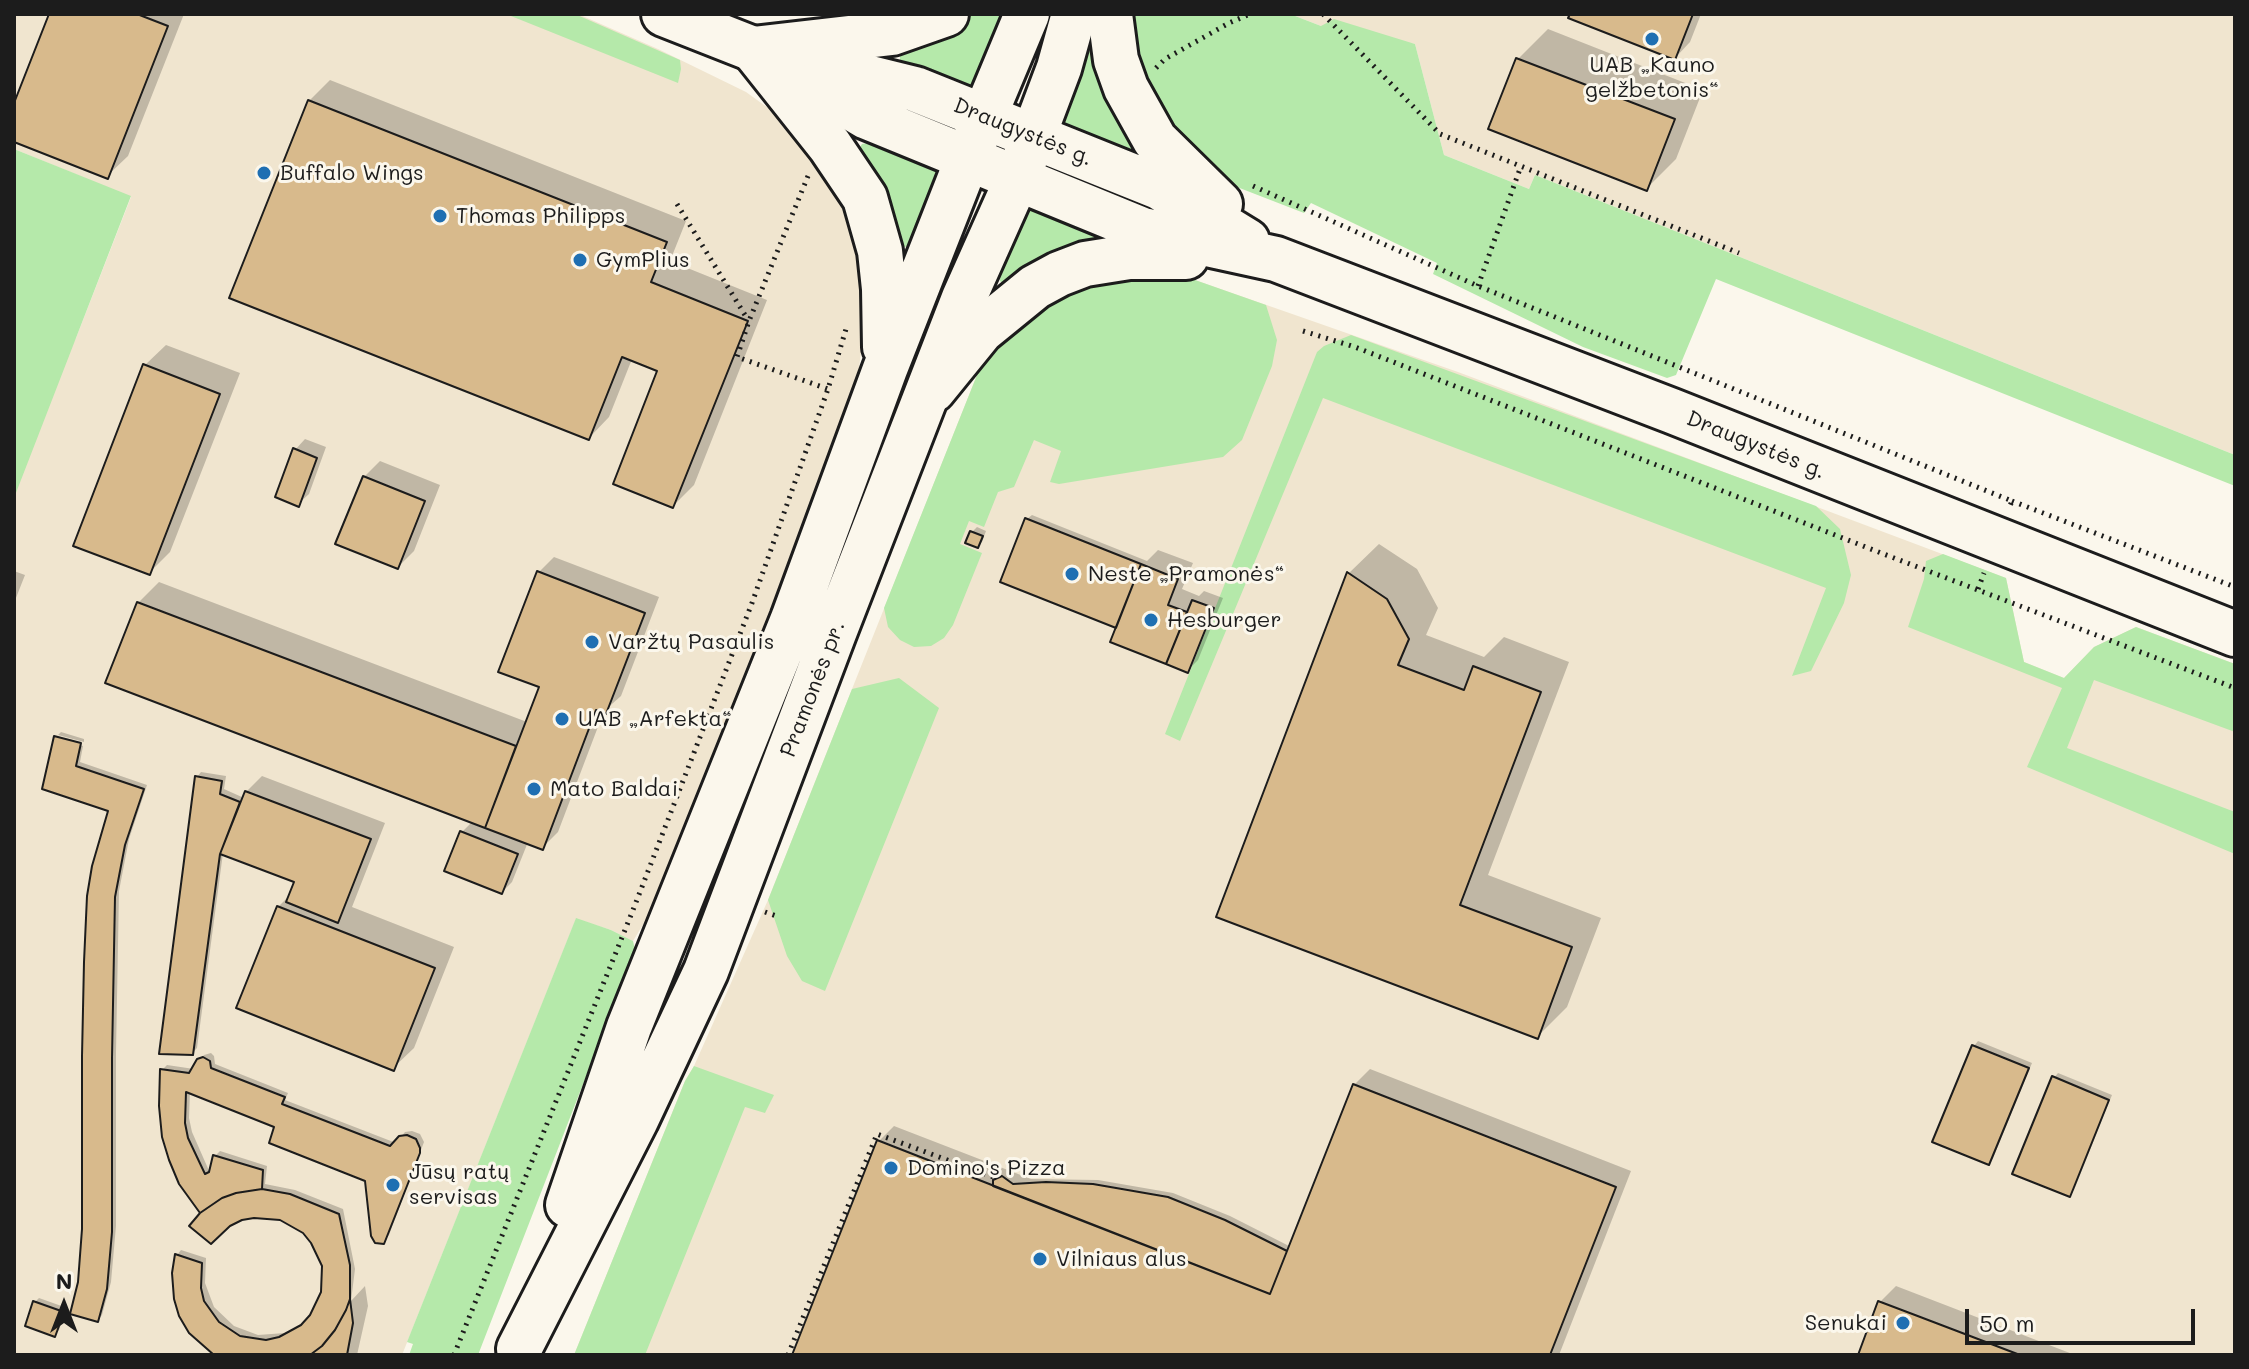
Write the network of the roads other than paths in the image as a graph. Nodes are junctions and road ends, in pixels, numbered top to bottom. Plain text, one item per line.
1 (664, 14) edge
2 (946, 14) edge
3 (1027, 14) edge
4 (1074, 14) edge
5 (1110, 14) edge
6 (753, 49) junction
7 (984, 117) junction
8 (1034, 136) junction
9 (968, 158) junction
10 (1018, 177) junction
11 (1276, 259) junction
12 (885, 369) junction
13 (926, 398) junction
14 (2235, 634) edge
15 (518, 1352) edge

1 - 6 main road, Draugystės g.
2 - 6 main road
3 - 7 main road, Pramonės pr.
4 - 8 main road, Pramonės pr.
5 - 11 main road
6 - 7 main road, Draugystės g.
6 - 9 main road, Draugystės g.
6 - 12 main road
7 - 8 main road, Draugystės g.
7 - 9 main road, Pramonės pr.
8 - 10 main road, Pramonės pr.
8 - 11 main road, Draugystės g.
9 - 10 main road, Draugystės g.
9 - 12 main road, Pramonės pr.
10 - 11 main road, Draugystės g.
10 - 13 main road, Pramonės pr.
11 - 13 main road
11 - 14 main road, Draugystės g.
12 - 15 main road, Pramonės pr.
13 - 15 main road, Pramonės pr.

